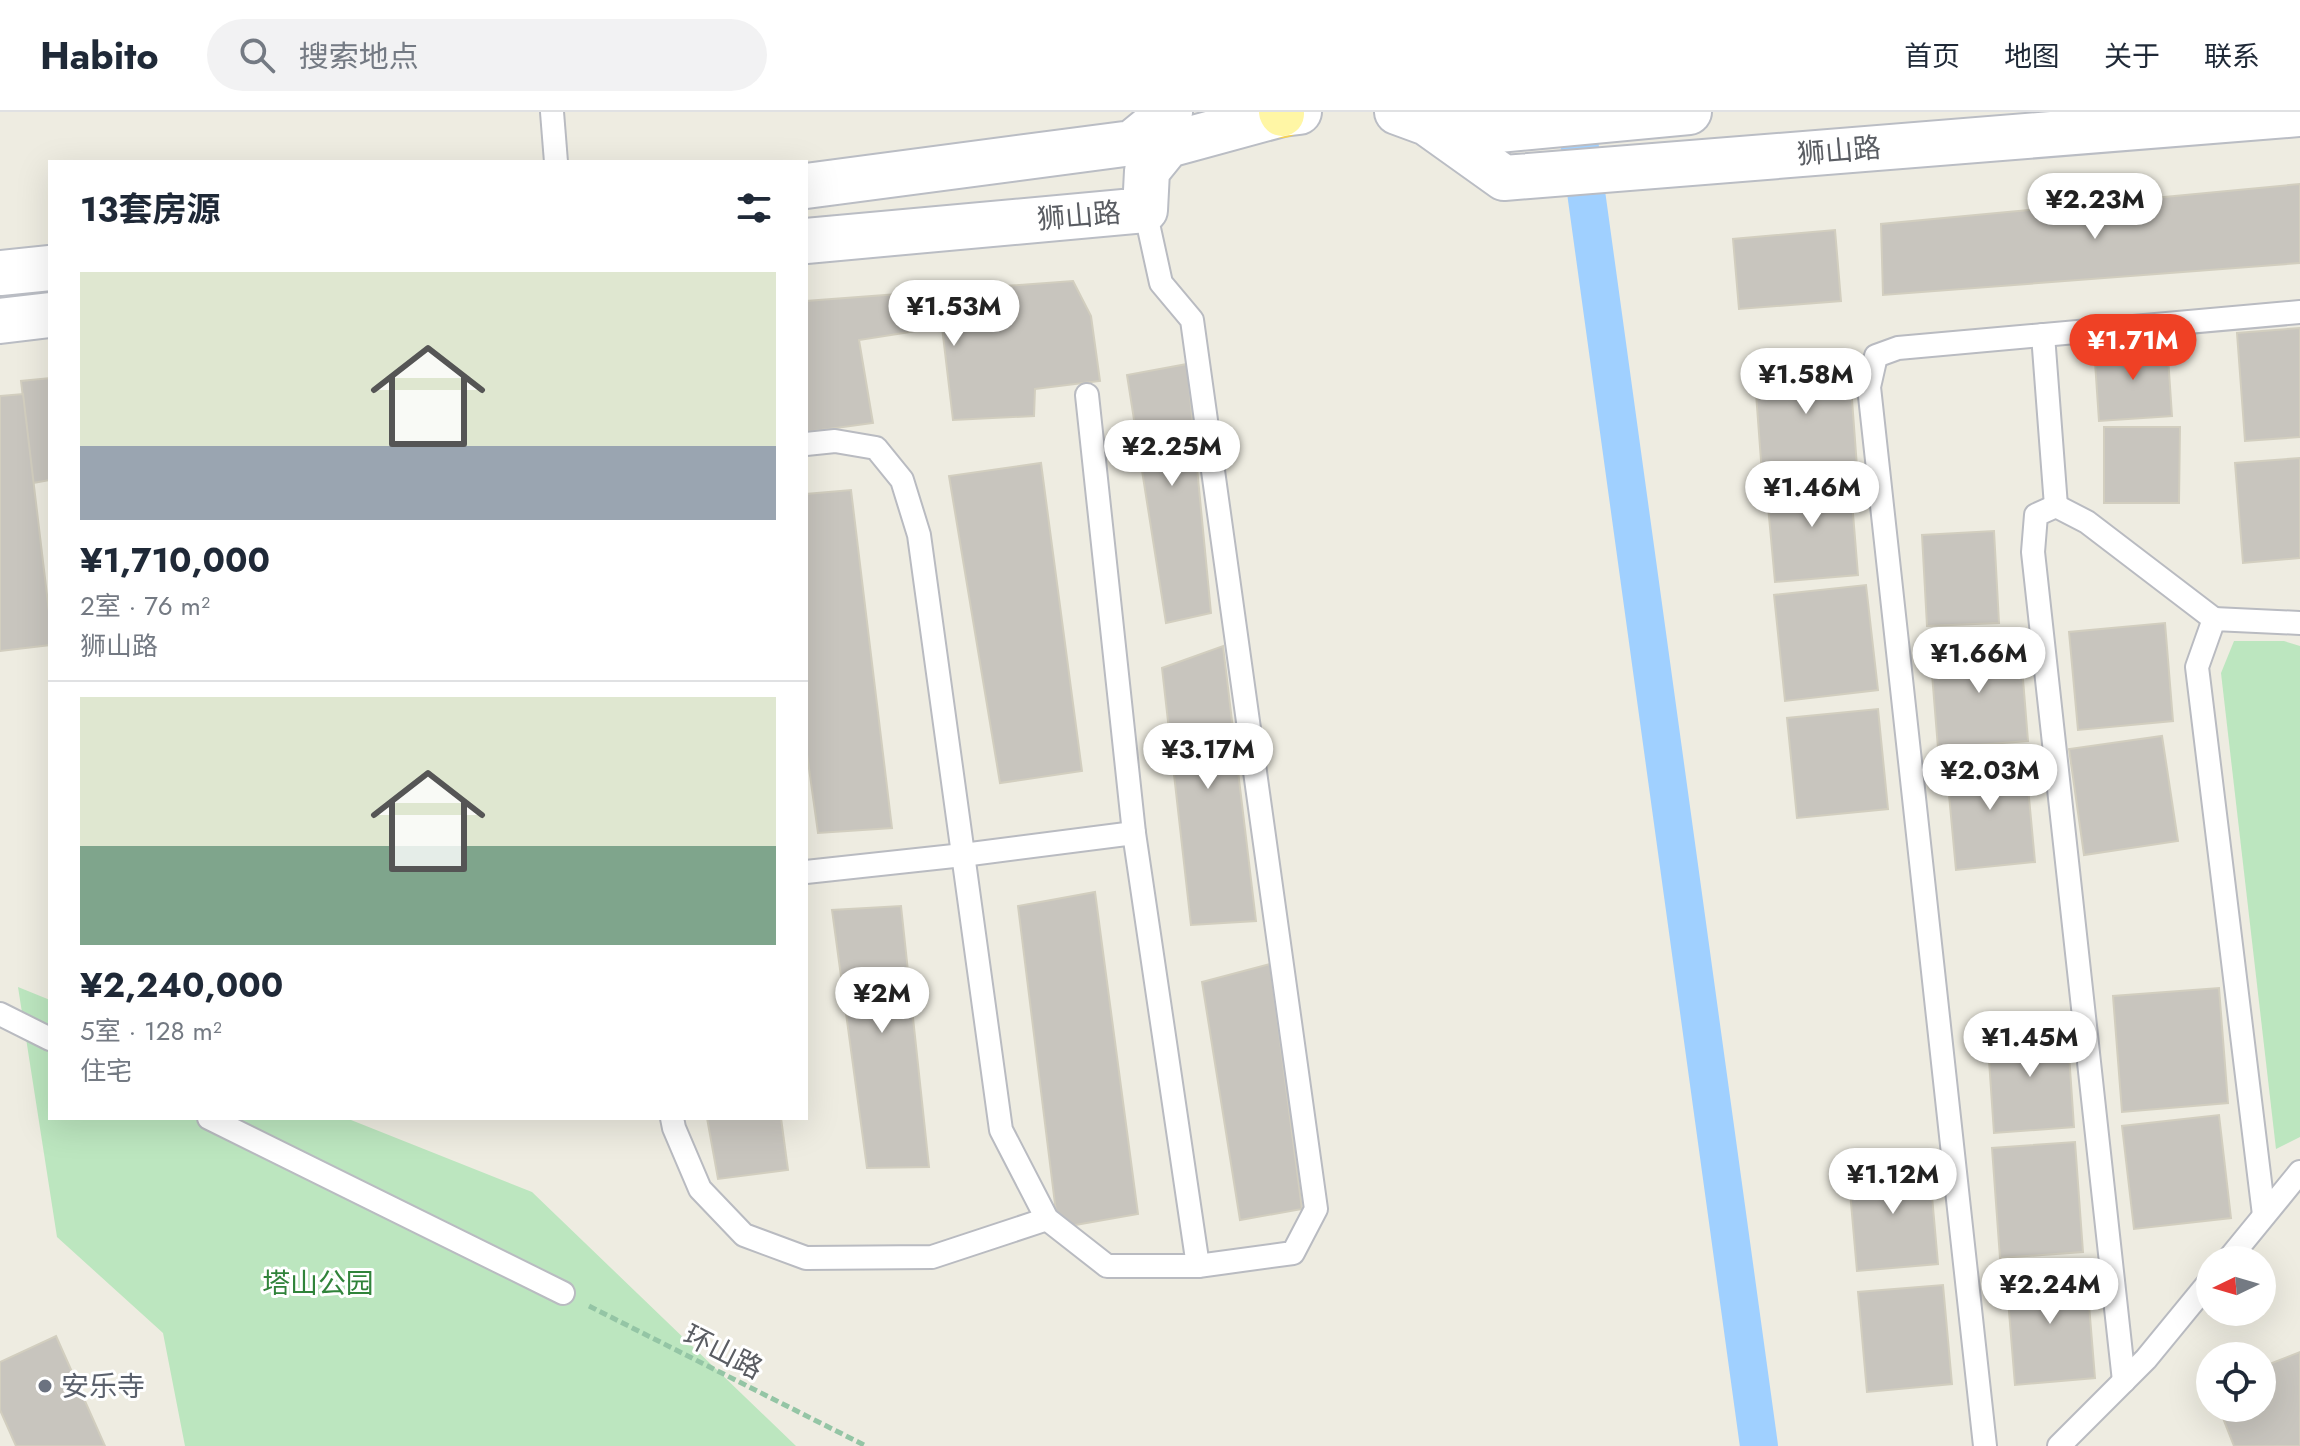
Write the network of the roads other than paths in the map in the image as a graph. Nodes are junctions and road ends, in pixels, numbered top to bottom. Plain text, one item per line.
1 (552, 112) edge
2 (1170, 112) edge
3 (1397, 112) edge
4 (1287, 113) edge
5 (1672, 114) edge
6 (2300, 114) edge
7 (1480, 121) edge
8 (556, 160) edge
9 (808, 186) edge
10 (1145, 210) junction
11 (808, 241) edge
12 (48, 268) edge
13 (0, 273) edge
14 (2300, 312) edge
15 (48, 315) edge
16 (0, 321) edge
17 (2043, 335) junction
18 (1087, 395) dead end
19 (808, 444) edge
20 (2056, 506) junction
21 (2214, 619) junction
22 (2300, 623) edge
23 (1134, 833) junction
24 (963, 855) junction
25 (808, 872) edge
26 (0, 1014) edge
27 (48, 1038) edge
28 (213, 1120) edge
29 (672, 1120) edge
30 (2300, 1172) edge
31 (2264, 1215) junction
32 (1047, 1219) junction
33 (2239, 1246) edge
34 (1198, 1266) junction
35 (563, 1293) road end
36 (2196, 1298) edge
37 (2124, 1381) junction
38 (1985, 1446) edge
39 (2059, 1446) edge

1 - 8 lane
2 - 9 main road
3 - 6 main road, 狮山路
4 - 10 main road, 狮山路
5 - 7 main road
10 - 11 main road, 狮山路
10 - 34 lane
12 - 13 main road
14 - 17 lane
15 - 16 main road
17 - 20 lane
17 - 38 lane
18 - 23 lane
19 - 24 lane
20 - 21 lane
20 - 37 lane
21 - 22 lane
21 - 31 lane
23 - 24 lane
23 - 34 lane
24 - 25 lane
24 - 32 lane
26 - 27 lane
28 - 35 lane
29 - 32 lane
30 - 31 lane
31 - 33 lane
32 - 34 lane
36 - 37 lane
37 - 39 lane

